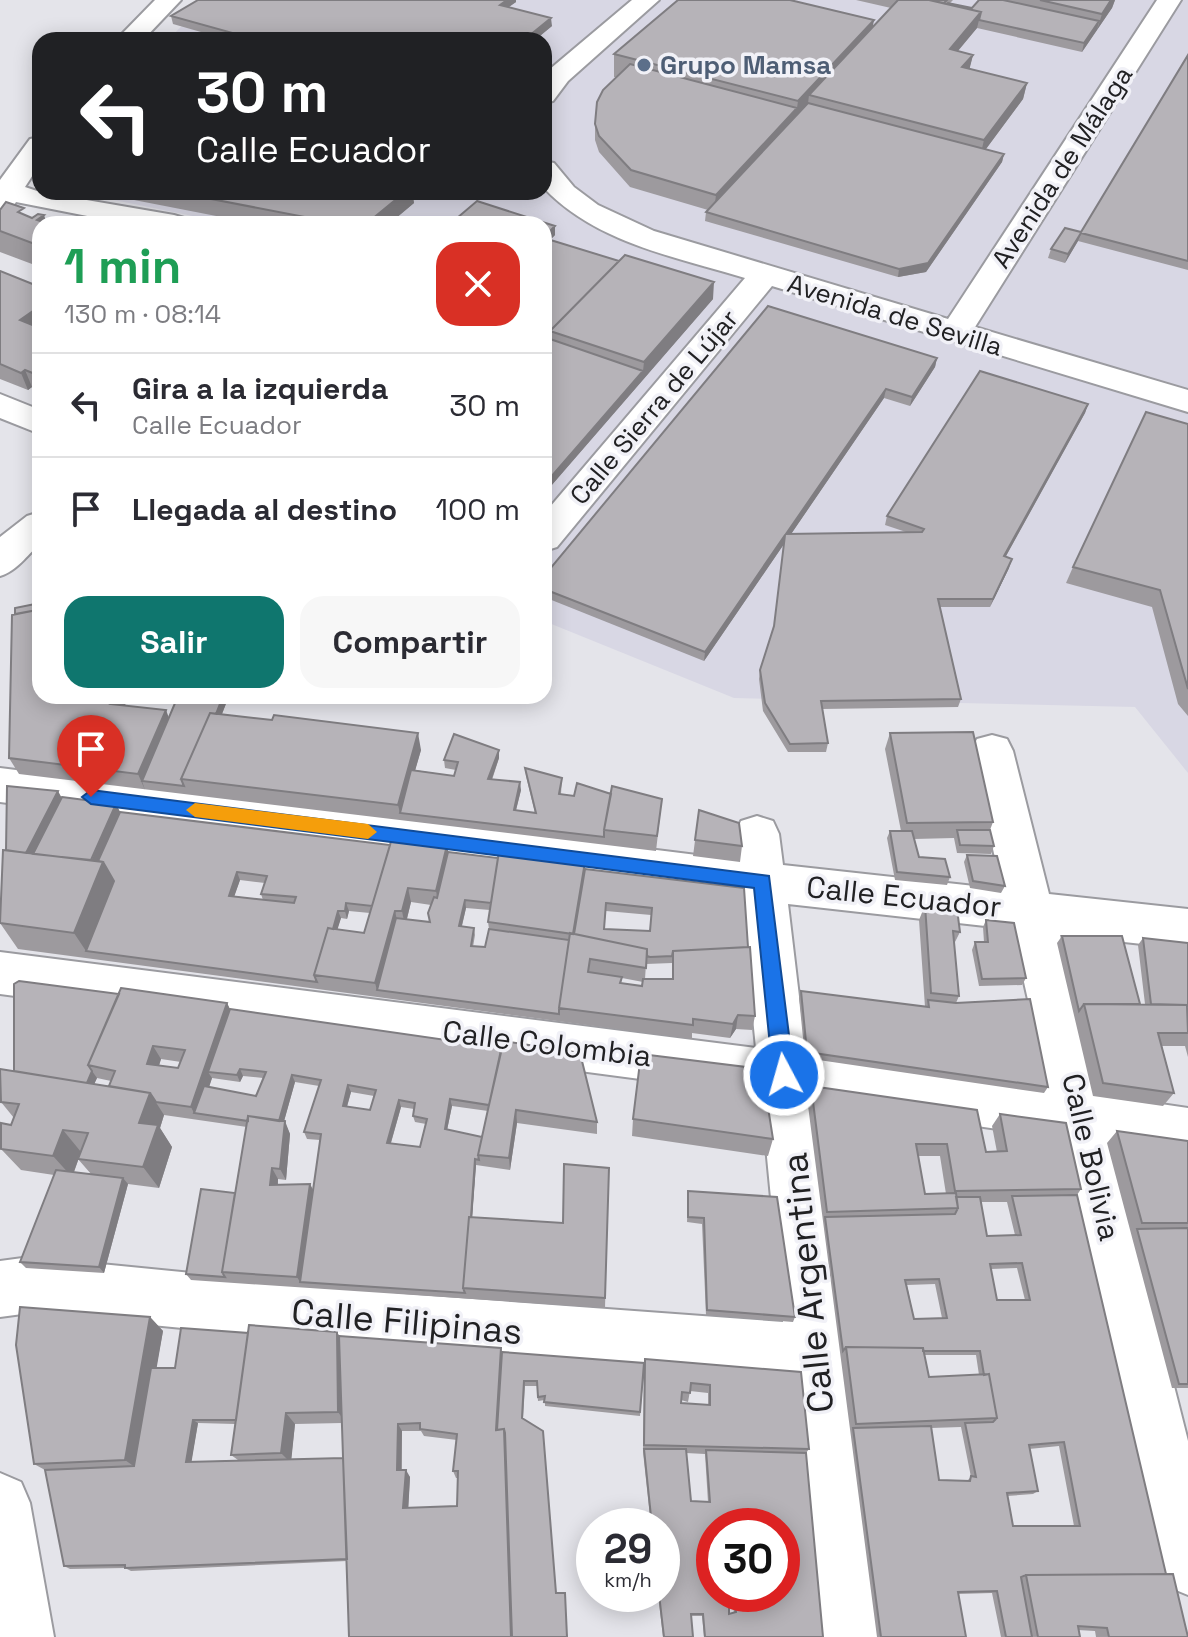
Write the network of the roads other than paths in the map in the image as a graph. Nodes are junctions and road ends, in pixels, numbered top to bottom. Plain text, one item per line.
1 (169, 0) edge
2 (647, 0) edge
3 (1172, 0) edge
4 (1188, 3) edge
5 (137, 32) edge
6 (552, 84) edge
7 (32, 156) edge
8 (552, 179) edge
9 (4, 199) edge
10 (120, 216) edge
11 (764, 275) junction
12 (955, 333) junction
13 (1188, 401) edge
14 (0, 405) edge
15 (32, 419) edge
16 (552, 528) edge
17 (32, 531) edge
18 (4, 550) edge
19 (992, 751) dead end
20 (0, 785) edge
21 (757, 834) dead end
22 (762, 882) junction
23 (1032, 910) junction
24 (1188, 929) edge
25 (0, 973) edge
26 (784, 1075) junction
27 (1082, 1117) junction
28 (1188, 1132) edge
29 (0, 1289) edge
30 (815, 1353) junction
31 (1170, 1411) edge
32 (0, 1503) edge
33 (1188, 1564) edge
34 (22, 1637) edge
35 (846, 1637) edge

1 - 5 street
2 - 6 street
3 - 4 street
3 - 12 street, Avenida de Málaga
7 - 9 street
8 - 11 street, Avenida de Sevilla
9 - 10 street
11 - 12 street, Avenida de Sevilla
11 - 16 street, Calle Sierra de Lújar
12 - 13 street, Avenida de Sevilla
14 - 15 street
17 - 18 street
19 - 23 street, Calle Bolivia
20 - 22 street, Calle Ecuador
21 - 22 street, Calle Argentina
22 - 23 street, Calle Ecuador
22 - 26 street, Calle Argentina
23 - 24 street, Calle Ecuador
23 - 27 street, Calle Bolivia
25 - 26 street, Calle Colombia
26 - 27 street, Calle Colombia
26 - 30 street, Calle Argentina
27 - 28 street, Calle Colombia
27 - 31 street, Calle Bolivia
29 - 30 street, Calle Filipinas
30 - 35 street, Calle Argentina
31 - 33 street, Calle Bolivia
32 - 34 street

